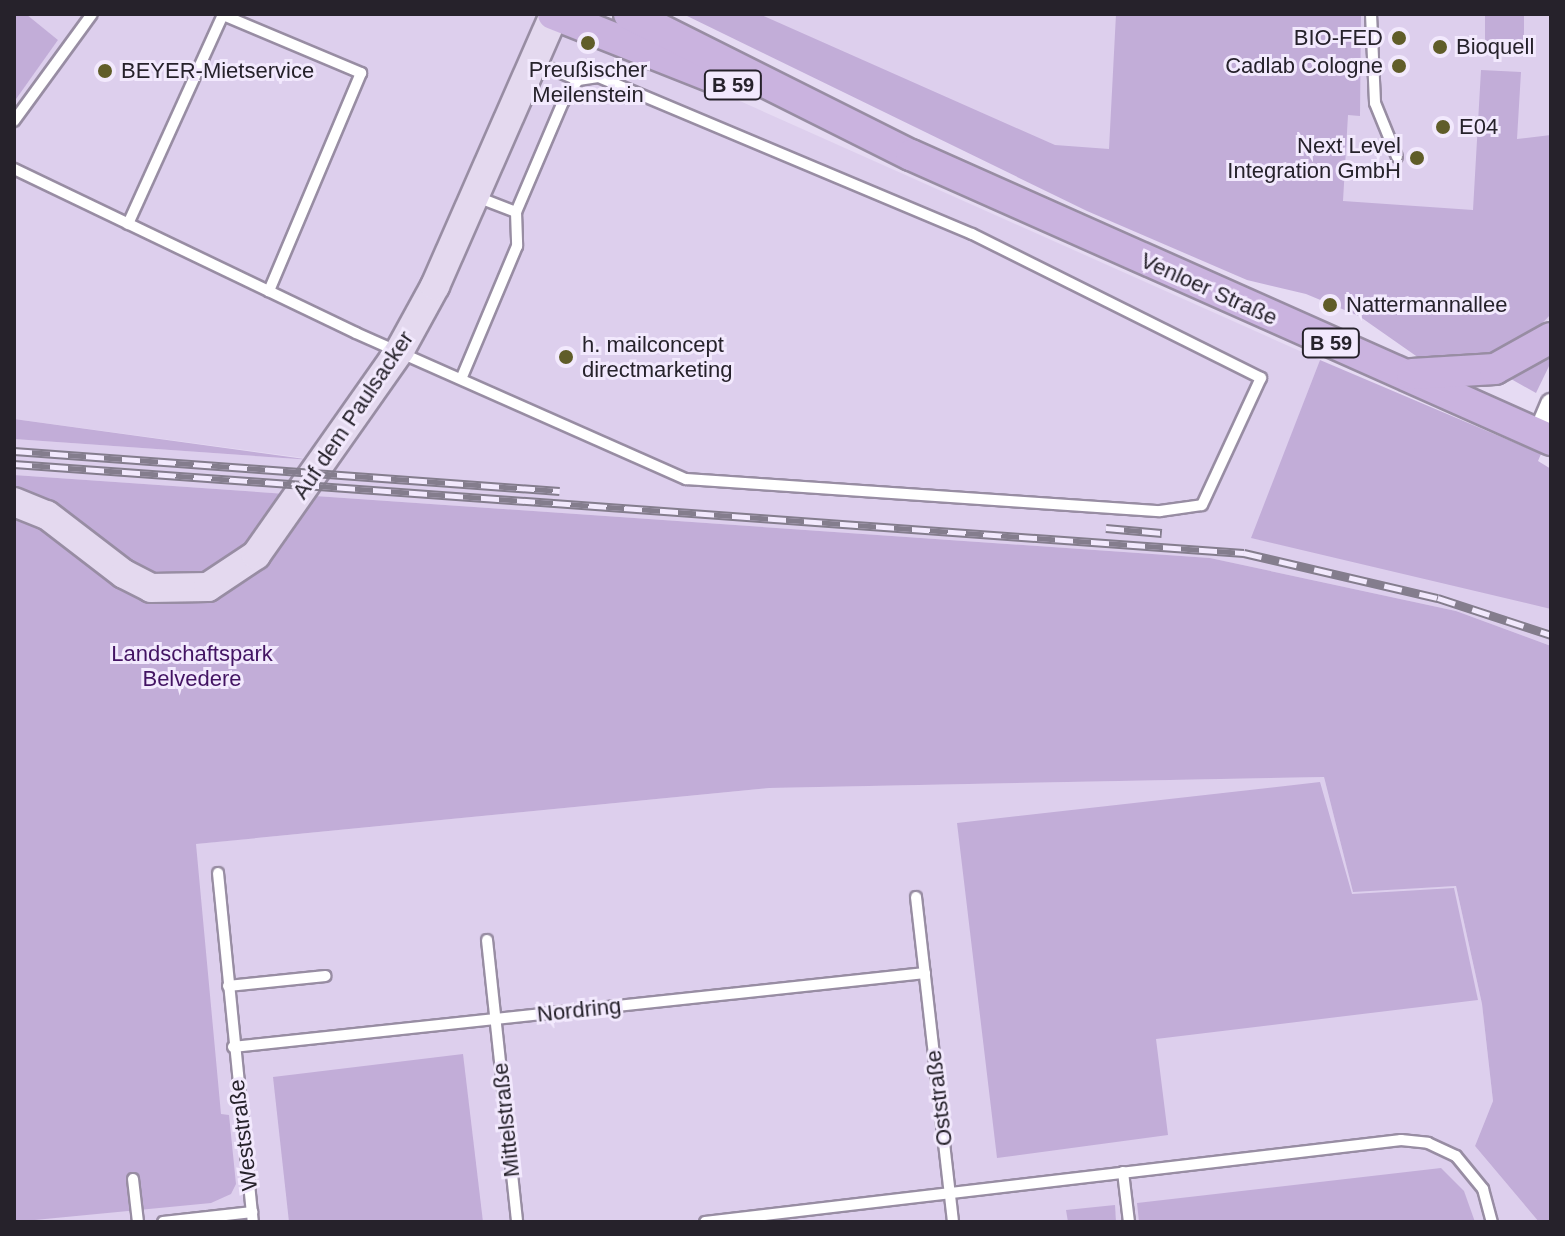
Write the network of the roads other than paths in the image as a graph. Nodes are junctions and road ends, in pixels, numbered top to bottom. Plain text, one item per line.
1 (92, 14) edge
2 (223, 14) edge
3 (554, 14) edge
4 (629, 14) edge
5 (1371, 14) edge
6 (534, 61) junction
7 (578, 80) junction
8 (14, 121) edge
9 (911, 155) junction
10 (1397, 157) dead end
11 (14, 169) edge
12 (474, 196) junction
13 (516, 212) junction
14 (128, 224) junction
15 (269, 291) junction
16 (1551, 338) edge
17 (400, 350) junction
18 (1402, 374) junction
19 (462, 377) junction
20 (1551, 404) edge
21 (1544, 438) edge
22 (14, 502) edge
23 (218, 873) dead end
24 (916, 897) dead end
25 (487, 940) dead end
26 (925, 973) junction
27 (325, 976) dead end
28 (228, 986) junction
29 (495, 1019) junction
30 (233, 1047) junction
31 (1123, 1172) junction
32 (133, 1179) dead end
33 (950, 1191) junction
34 (253, 1217) edge
35 (185, 1221) edge
36 (138, 1222) edge
37 (163, 1222) edge
38 (517, 1222) edge
39 (705, 1222) edge
40 (953, 1222) edge
41 (1129, 1222) edge
42 (1492, 1222) edge

1 - 8 lane
2 - 14 lane
2 - 15 lane
3 - 6 street, Auf dem Paulsacker
3 - 9 main road, Venloer Straße / B 59
4 - 9 main road, Venloer Straße / B 59
5 - 10 lane
6 - 7 lane
6 - 12 street, Auf dem Paulsacker
7 - 13 lane
7 - 19 lane
9 - 18 main road, Venloer Straße / B 59
11 - 14 lane
12 - 13 lane
12 - 17 street, Auf dem Paulsacker
13 - 19 lane
14 - 15 lane
15 - 17 lane
16 - 18 main road
17 - 19 lane
17 - 22 street, Auf dem Paulsacker
18 - 21 main road, Venloer Straße / B 59
20 - 21 street
23 - 28 lane, Weststraße
24 - 26 lane, Oststraße
25 - 29 lane, Mittelstraße
26 - 29 lane, Nordring
26 - 33 lane, Oststraße
27 - 28 lane
28 - 30 lane, Weststraße
29 - 30 lane, Nordring
29 - 38 lane, Mittelstraße
30 - 34 lane, Weststraße
31 - 33 lane
31 - 41 lane
31 - 42 lane
32 - 36 lane
33 - 39 lane
33 - 40 lane, Oststraße
34 - 35 lane
35 - 37 lane

